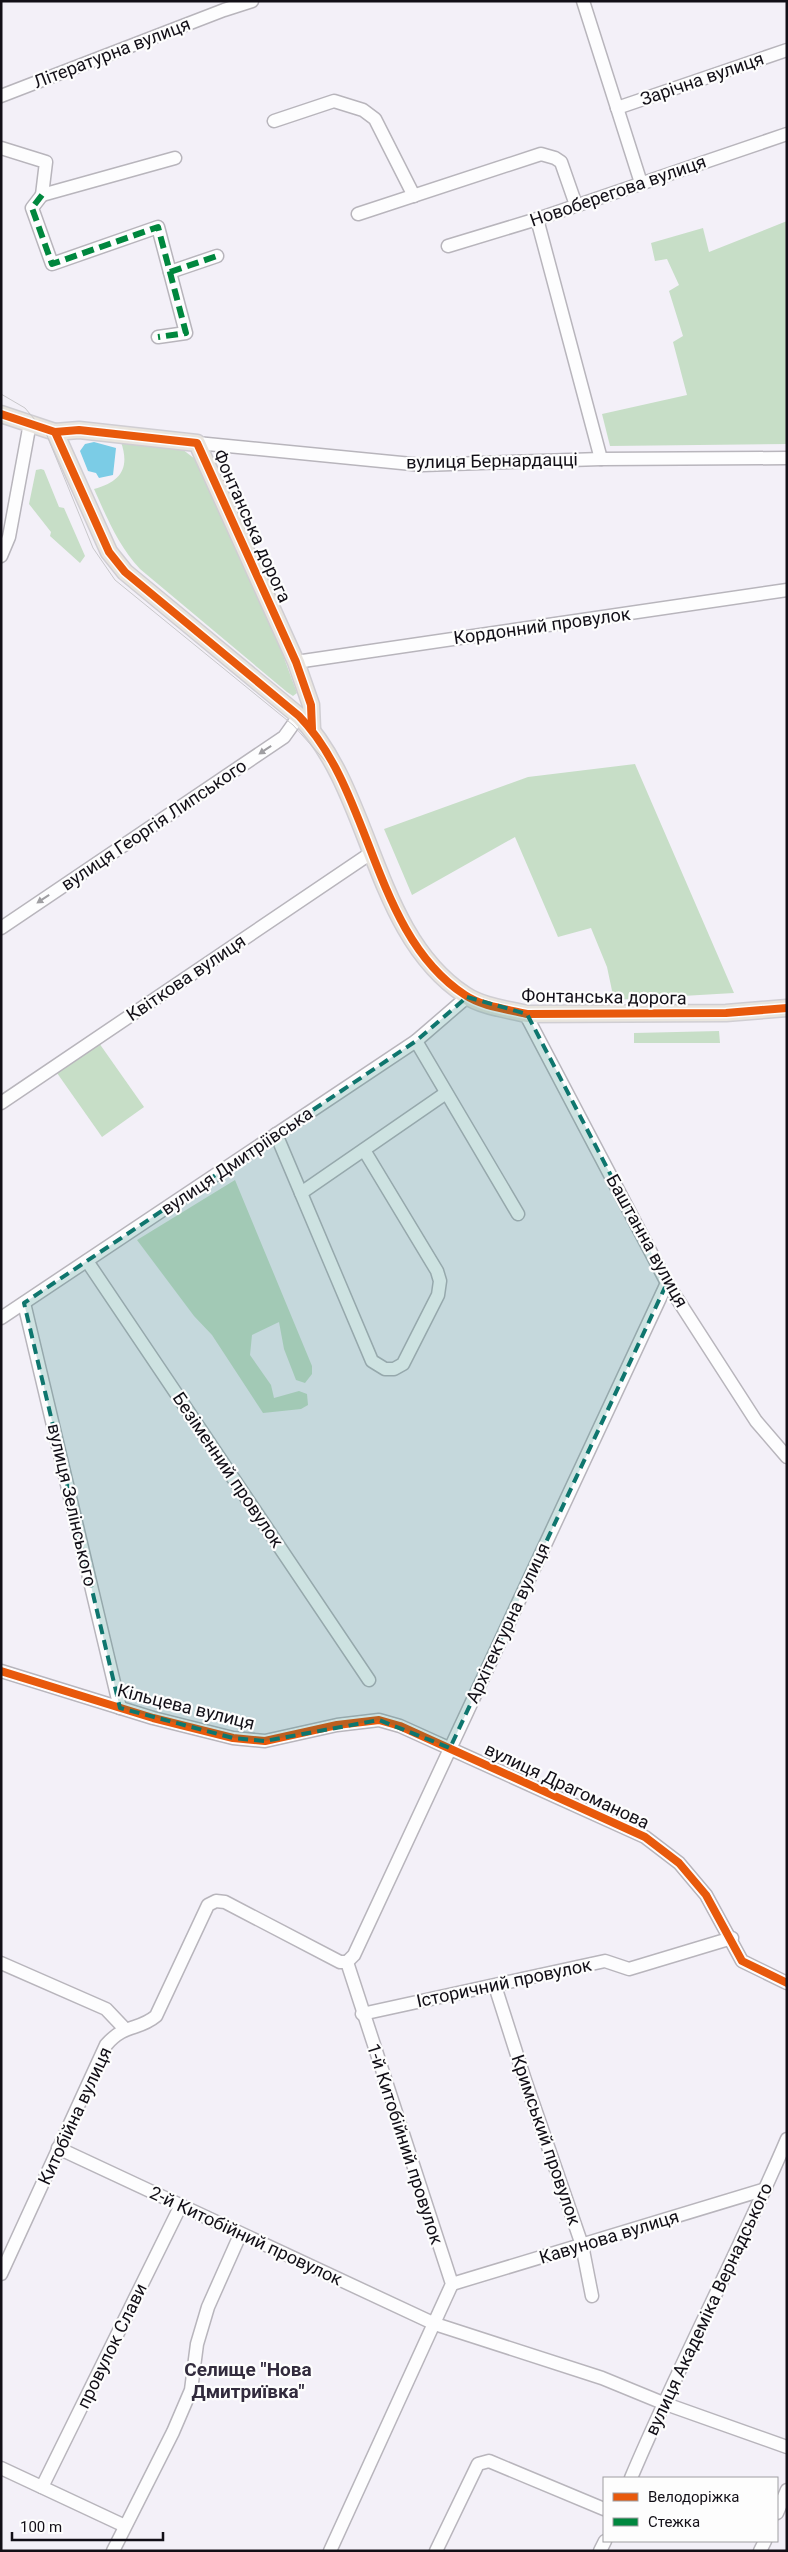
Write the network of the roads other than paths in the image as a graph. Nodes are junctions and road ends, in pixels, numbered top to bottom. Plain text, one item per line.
1 (252, 1) edge
2 (583, 1) edge
3 (222, 6) edge
4 (787, 50) edge
5 (1, 96) edge
6 (617, 108) junction
7 (274, 121) dead end
8 (787, 134) edge
9 (1, 148) edge
10 (175, 158) dead end
11 (641, 183) junction
12 (42, 194) junction
13 (414, 196) junction
14 (576, 205) junction
15 (358, 214) dead end
16 (537, 219) junction
17 (448, 246) dead end
18 (217, 256) dead end
19 (170, 272) junction
20 (158, 336) dead end
21 (1, 414) edge
22 (30, 423) junction
23 (55, 432) junction
24 (197, 443) junction
25 (787, 458) edge
26 (602, 459) junction
27 (1, 556) edge
28 (787, 590) edge
29 (296, 662) junction
30 (300, 709) junction
31 (371, 853) junction
32 (1, 928) edge
33 (467, 996) junction
34 (787, 1008) edge
35 (527, 1014) junction
36 (416, 1041) junction
37 (446, 1093) junction
38 (1, 1102) edge
39 (276, 1134) junction
40 (364, 1150) junction
41 (301, 1193) junction
42 (518, 1214) dead end
43 (87, 1261) junction
44 (667, 1283) junction
45 (24, 1303) junction
46 (1, 1318) edge
47 (787, 1457) edge
48 (1, 1671) edge
49 (369, 1680) dead end
50 (120, 1708) junction
51 (450, 1748) junction
52 (706, 1895) junction
53 (719, 1900) dead end
54 (732, 1938) junction
55 (347, 1962) junction
56 (1, 1963) edge
57 (787, 1983) edge
58 (495, 1986) junction
59 (362, 2014) junction
60 (125, 2028) junction
61 (787, 2139) edge
62 (58, 2148) junction
63 (766, 2189) junction
64 (181, 2205) junction
65 (240, 2234) junction
66 (582, 2245) junction
67 (7, 2249) edge
68 (1, 2274) edge
69 (452, 2284) junction
70 (592, 2296) dead end
71 (435, 2324) junction
72 (663, 2403) junction
73 (787, 2447) edge
74 (1, 2468) edge
75 (631, 2477) edge
76 (42, 2487) junction
77 (787, 2490) edge
78 (603, 2508) edge
79 (778, 2511) edge
80 (125, 2526) junction
81 (113, 2551) edge
82 (330, 2551) edge
83 (436, 2551) edge

1 - 3 street, Літературна вулиця
2 - 6 street
3 - 5 street, Літературна вулиця
4 - 6 street, Зарічна вулиця
6 - 11 street
7 - 13 street
8 - 11 street, Новоберегова вулиця
9 - 12 street
10 - 12 street
11 - 14 street, Новоберегова вулиця
12 - 19 street
13 - 14 street
13 - 15 street
14 - 16 street, Новоберегова вулиця
16 - 17 street, Новоберегова вулиця
16 - 26 street
18 - 19 street
19 - 20 street
21 - 22 main road, Фонтанська дорога
22 - 23 main road, Фонтанська дорога
22 - 27 street
23 - 24 main road, Фонтанська дорога
23 - 30 main road
24 - 26 street, вулиця Бернардацці
24 - 29 main road, Фонтанська дорога
25 - 26 street, вулиця Бернардацці
28 - 29 street, Кордонний провулок
29 - 30 main road, Фонтанська дорога
30 - 31 main road, Фонтанська дорога
30 -> 32 street, вулиця Георгія Липського
31 - 33 main road, Фонтанська дорога
31 - 38 street, Квіткова вулиця
33 - 35 main road, Фонтанська дорога
33 - 36 street, вулиця Дмитріївська
34 - 35 main road, Фонтанська дорога
35 - 44 street, Баштанна вулиця
36 - 37 street
36 - 39 street, вулиця Дмитріївська
37 - 40 street
37 - 42 street
39 - 41 street
39 - 43 street, вулиця Дмитріївська
40 - 41 street
40 - 41 street
43 - 45 street, вулиця Дмитріївська
43 - 49 street, Безіменний провулок
44 - 47 street, Баштанна вулиця
44 - 51 street, Архітектурна вулиця
45 - 46 street, вулиця Дмитріївська
45 - 50 street, вулиця Зелінського
48 - 50 street, Кільцева вулиця
50 - 51 street, Кільцева вулиця
51 - 52 street, вулиця Драгоманова
51 - 55 street, Архітектурна вулиця
52 - 53 street
52 - 54 street, вулиця Драгоманова
54 - 57 street, вулиця Драгоманова
54 - 58 street, Історичний провулок
55 - 59 street, 1-й Китобійний провулок
55 - 60 street, Китобійна вулиця
56 - 60 street
58 - 59 street, Історичний провулок
58 - 66 street, Кримський провулок
59 - 69 street, 1-й Китобійний провулок
60 - 62 street, Китобійна вулиця
61 - 63 street, вулиця Академіка Вернадського
62 - 64 street, 2-й Китобійний провулок
62 - 67 street, Китобійна вулиця
63 - 66 street, Кавунова вулиця
63 - 72 street, вулиця Академіка Вернадського
64 - 65 street, 2-й Китобійний провулок
64 - 76 street, провулок Слави
65 - 71 street, 2-й Китобійний провулок
65 - 80 street
66 - 69 street, Кавунова вулиця
66 - 70 street, Кримський провулок
67 - 68 street, Китобійна вулиця
69 - 71 street
71 - 72 street, 2-й Китобійний провулок
71 - 82 street
72 - 73 street, 2-й Китобійний провулок
72 - 75 street, вулиця Академіка Вернадського
74 - 76 street
76 - 80 street
77 - 79 street
78 - 83 street
80 - 81 street

